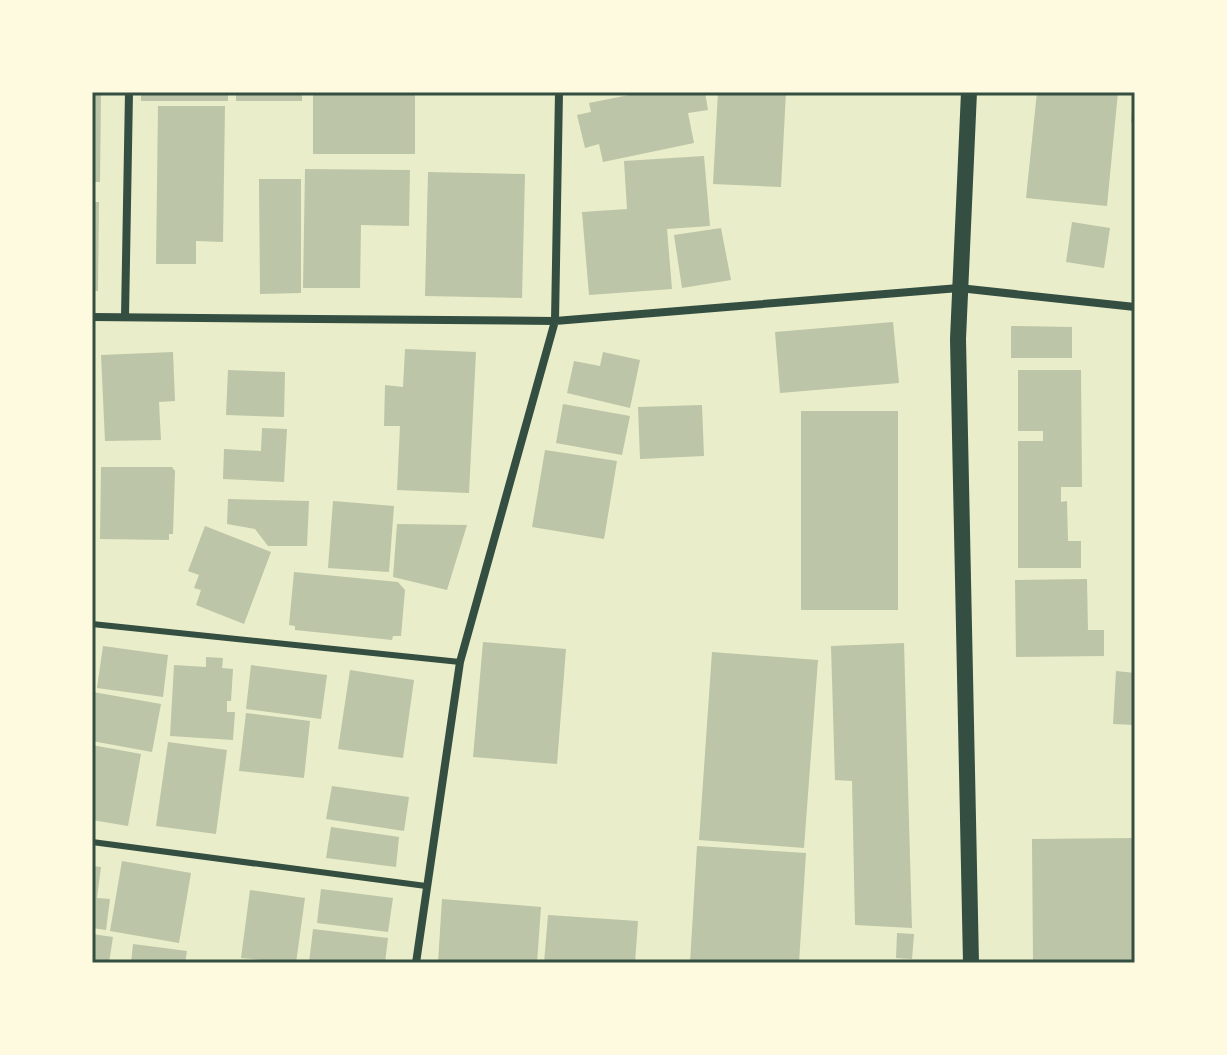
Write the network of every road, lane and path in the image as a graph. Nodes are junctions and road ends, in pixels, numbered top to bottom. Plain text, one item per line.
1 (129, 92) edge
2 (559, 92) edge
3 (969, 92) edge
4 (959, 288) junction
5 (1135, 307) edge
6 (92, 317) edge
7 (125, 317) junction
8 (555, 321) junction
9 (92, 624) edge
10 (460, 662) junction
11 (92, 842) edge
12 (426, 886) junction
13 (416, 963) edge
14 (971, 963) edge

1 - 7 street
2 - 8 street
3 - 4 main road
4 - 5 street
4 - 8 street
4 - 14 main road
6 - 7 street
7 - 8 street
8 - 10 street
9 - 10 lane
10 - 12 street
11 - 12 lane
12 - 13 street

